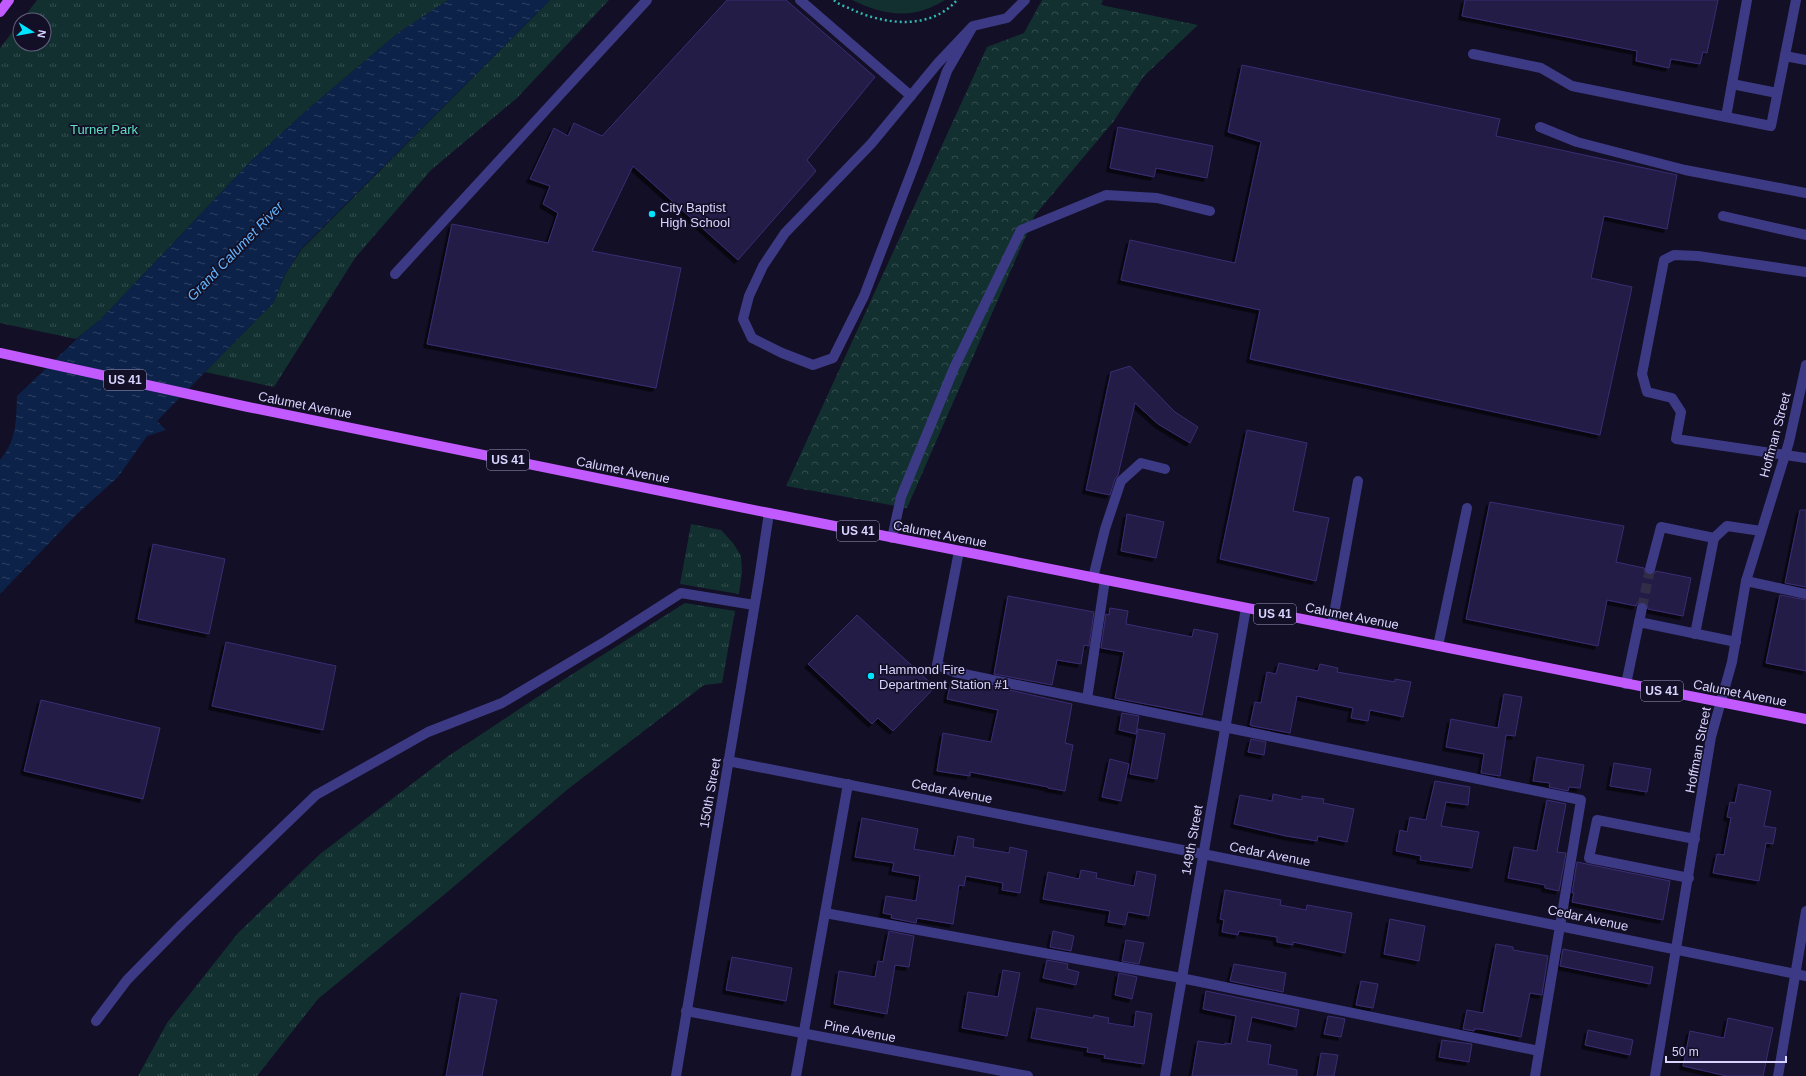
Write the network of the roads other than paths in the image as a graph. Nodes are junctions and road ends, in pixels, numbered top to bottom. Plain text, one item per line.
1 (9, 0) edge
2 (647, 0) edge
3 (800, 0) edge
4 (1025, 0) edge
5 (1748, 0) edge
6 (1796, 0) edge
7 (0, 12) edge
8 (973, 26) junction
9 (1473, 54) dead end
10 (1785, 56) junction
11 (1806, 60) edge
12 (1732, 84) junction
13 (1777, 93) junction
14 (911, 96) junction
15 (1726, 118) junction
16 (1540, 127) dead end
17 (1806, 194) edge
18 (1210, 211) dead end
19 (1724, 216) dead end
20 (1806, 235) edge
21 (1806, 272) edge
22 (395, 274) dead end
23 (1, 353) edge
24 (1806, 365) edge
25 (1785, 454) junction
26 (1806, 458) edge
27 (1165, 469) dead end
28 (1358, 481) dead end
29 (1467, 508) dead end
30 (769, 513) junction
31 (1761, 531) junction
32 (892, 538) junction
33 (1714, 538) junction
34 (959, 551) junction
35 (1650, 569) tunnel mouth
36 (1093, 578) junction
37 (1105, 580) junction
38 (1746, 581) junction
39 (1806, 594) edge
40 (754, 605) junction
41 (1246, 608) junction
42 (1642, 608) tunnel mouth
43 (1639, 622) junction
44 (1332, 625) junction
45 (1695, 634) junction
46 (1736, 642) junction
47 (1438, 646) junction
48 (1626, 684) junction
49 (1087, 699) junction
50 (1721, 703) junction
51 (1806, 719) edge
52 (1225, 728) junction
53 (728, 761) junction
54 (848, 784) junction
55 (1695, 839) junction
56 (1203, 854) junction
57 (1689, 878) junction
58 (1806, 912) edge
59 (825, 913) junction
60 (1560, 926) junction
61 (1677, 950) junction
62 (1796, 974) junction
63 (1806, 976) edge
64 (1181, 978) junction
65 (686, 1012) junction
66 (96, 1021) dead end
67 (803, 1034) junction
68 (1539, 1050) junction
69 (676, 1076) edge
70 (796, 1076) edge
71 (1028, 1076) edge
72 (1164, 1076) edge
73 (1535, 1076) edge
74 (1655, 1076) edge
75 (1778, 1076) edge

1 - 7 main road
2 - 22 street
3 - 14 street
4 - 8 street
5 - 12 street
6 - 10 street
8 - 14 street
8 - 14 street
9 - 15 street
10 - 11 street
10 - 13 street
12 - 13 street
12 - 15 street
13 - 15 street
16 - 17 street
18 - 32 street
19 - 20 street
21 - 25 street
23 - 30 main road, Calumet Avenue / US 41
24 - 25 street, Hoffman Street
25 - 26 street
25 - 31 street, Hoffman Street
27 - 36 street
28 - 44 street
29 - 47 street
30 - 32 main road, Calumet Avenue / US 41
30 - 40 street, 150th Street
31 - 33 street
31 - 38 street, Hoffman Street
32 - 34 main road, Calumet Avenue / US 41
33 - 35 street
33 - 45 street
34 - 36 main road, Calumet Avenue / US 41
34 - 49 street
36 - 37 main road, Calumet Avenue / US 41
37 - 41 main road, Calumet Avenue / US 41
37 - 49 street
38 - 39 street
38 - 46 street, Hoffman Street
40 - 53 street, 150th Street
40 - 66 street
41 - 44 main road, Calumet Avenue / US 41
41 - 52 street, 149th Street
42 - 43 street
43 - 45 street
43 - 48 street
44 - 47 main road, Calumet Avenue / US 41
45 - 46 street
46 - 50 street, Hoffman Street
47 - 48 main road, Calumet Avenue / US 41
48 - 50 main road, Calumet Avenue / US 41
49 - 52 street
50 - 51 main road, Calumet Avenue / US 41
50 - 55 street, Hoffman Street
52 - 56 street, 149th Street
52 - 60 street
53 - 54 street, Cedar Avenue
53 - 65 street, 150th Street
54 - 56 street, Cedar Avenue
54 - 59 street
55 - 57 street, Hoffman Street
55 - 57 street
56 - 60 street, Cedar Avenue
56 - 64 street, 149th Street
57 - 61 street, Hoffman Street
58 - 62 street
59 - 64 street
59 - 67 street
60 - 61 street, Cedar Avenue
60 - 68 street
61 - 62 street, Cedar Avenue
61 - 74 street, Hoffman Street
62 - 63 street, Cedar Avenue
62 - 75 street
64 - 68 street
64 - 72 street, 149th Street
65 - 67 street, Pine Avenue
65 - 69 street, 150th Street
67 - 70 street
67 - 71 street, Pine Avenue
68 - 73 street

